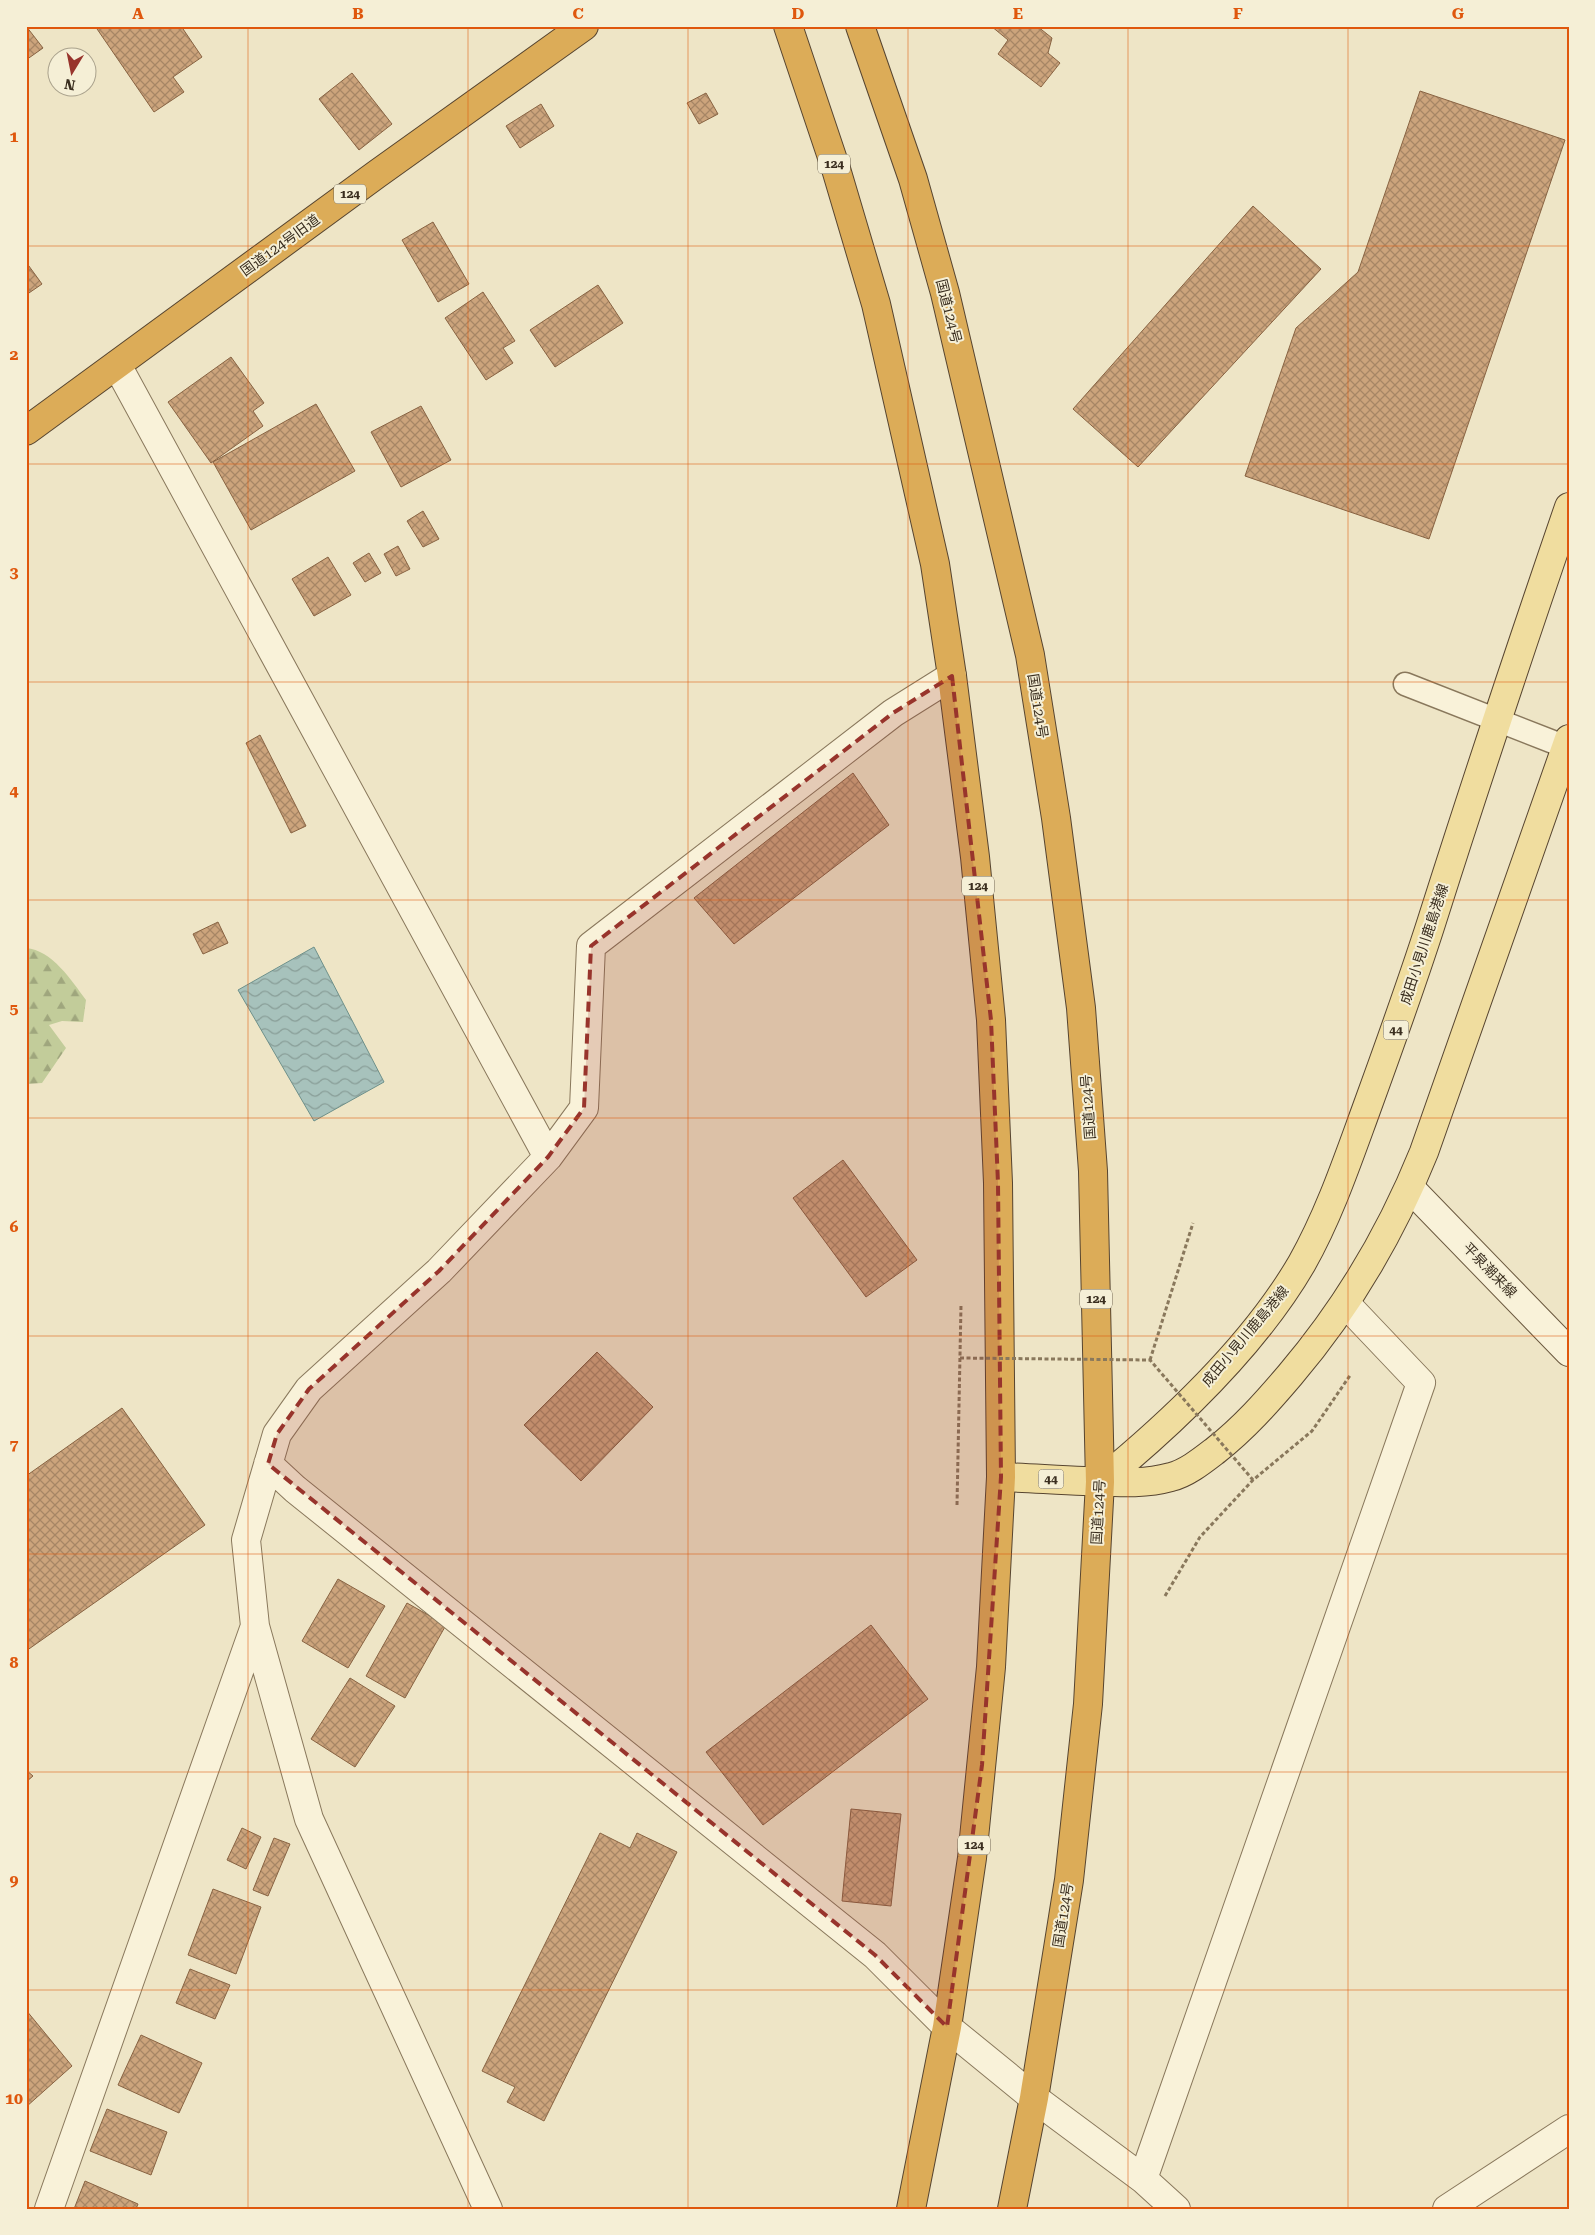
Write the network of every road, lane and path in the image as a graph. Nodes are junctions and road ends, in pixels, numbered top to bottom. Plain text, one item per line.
1 (584, 26) edge
2 (788, 26) edge
3 (860, 26) edge
4 (117, 365) junction
5 (26, 431) edge
6 (1569, 507) edge
7 (952, 676) junction
8 (1405, 684) dead end
9 (1496, 720) junction
10 (1567, 743) edge
11 (548, 1157) junction
12 (1410, 1188) junction
13 (1193, 1223) dead end
14 (1345, 1303) junction
15 (1569, 1352) edge
16 (1150, 1360) junction
17 (1351, 1374) dead end
18 (268, 1464) junction
19 (1001, 1477) junction
20 (1253, 1480) junction
21 (1100, 1482) junction
22 (957, 1505) dead end
23 (1165, 1596) dead end
24 (256, 1626) junction
25 (947, 2026) junction
26 (1034, 2098) junction
27 (1569, 2129) edge
28 (1143, 2179) junction
29 (49, 2209) edge
30 (488, 2209) edge
31 (911, 2209) edge
32 (1012, 2209) edge
33 (1176, 2209) edge
34 (1446, 2209) edge

1 - 4 highway, 国道124号旧道 / 124
2 - 7 highway, 124
3 - 21 highway, 国道124号 / 124
4 - 5 highway, 国道124号旧道 / 124
4 - 11 street
6 - 9 main road, 成田小見川鹿島港線 / 44
7 - 11 street
7 - 19 highway, 124
8 - 9 lane
9 - 10 lane
9 - 21 main road, 成田小見川鹿島港線 / 44
10 - 12 main road, 44
11 - 18 street
12 - 14 main road, 44
12 - 15 street, 平泉潮来線
13 - 16 path
14 - 21 main road, 44
14 - 28 street
16 - 20 path, bridge
16 - 22 path, bridge
17 - 20 path
18 - 24 street
18 - 25 street
19 - 21 main road, 44
19 - 25 highway, 124
20 - 23 path
21 - 26 highway, 国道124号 / 124
24 - 29 street
24 - 30 street
25 - 26 street
25 - 31 highway, 124
26 - 28 street
26 - 32 highway, 国道124号 / 124
27 - 34 street
28 - 33 street

